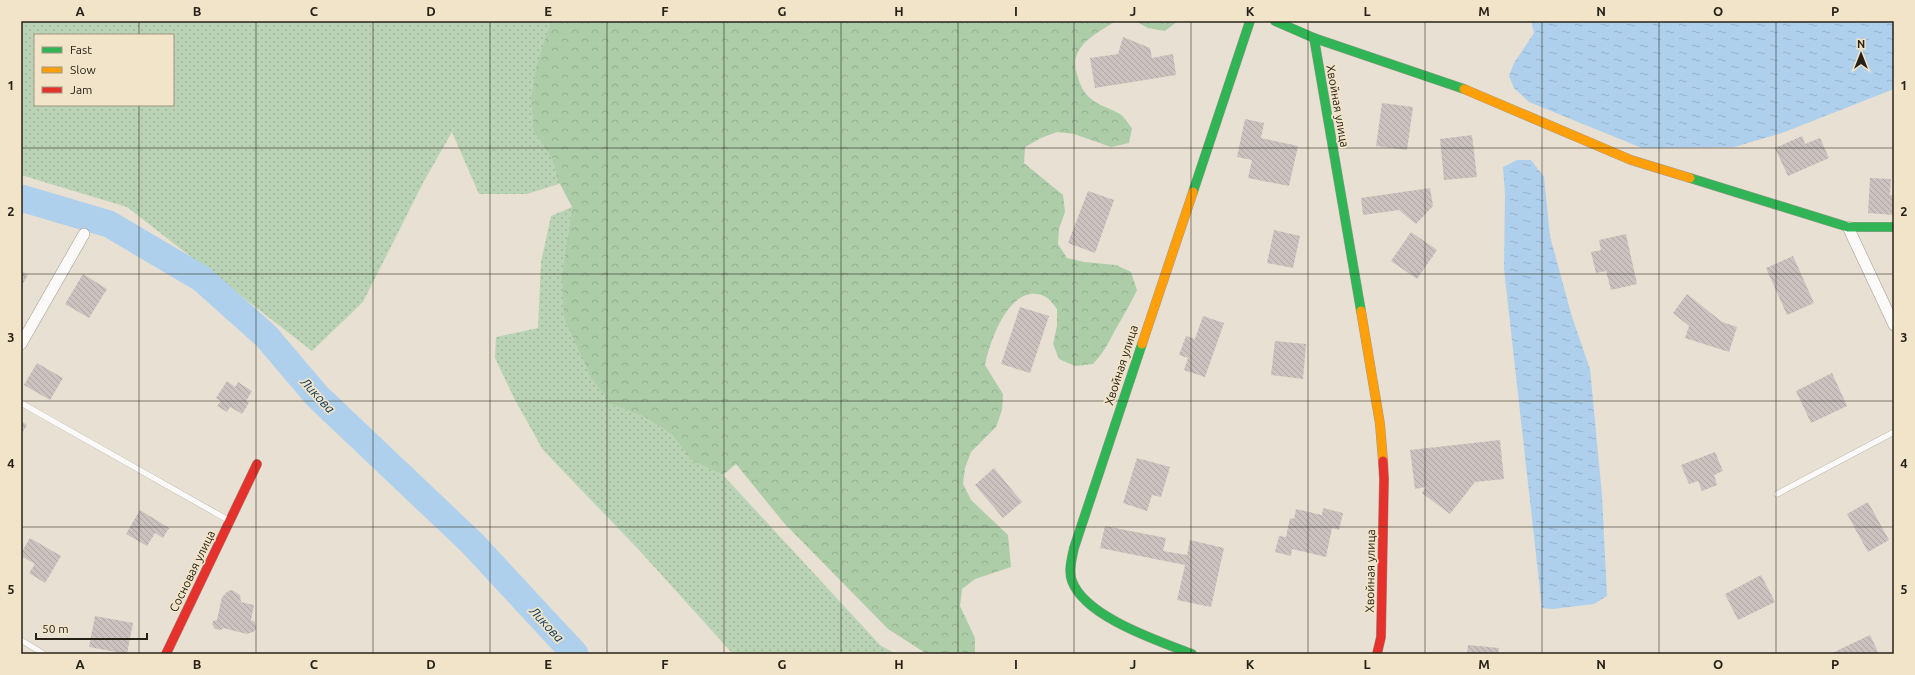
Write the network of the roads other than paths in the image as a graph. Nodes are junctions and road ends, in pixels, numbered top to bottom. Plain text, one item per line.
1 (1250, 21) edge
2 (1274, 21) edge
3 (1314, 38) junction
4 (1848, 227) junction
5 (1894, 227) edge
6 (84, 234) dead end
7 (1894, 325) edge
8 (21, 344) edge
9 (21, 403) edge
10 (1894, 432) edge
11 (257, 464) dead end
12 (1777, 494) dead end
13 (230, 521) junction
14 (21, 640) edge
15 (44, 654) edge
16 (166, 654) edge
17 (1192, 654) edge
18 (1377, 654) edge

1 - 17 street, Хвойная улица
2 - 3 street
3 - 4 street
3 - 18 street, Хвойная улица
4 - 5 street
4 - 7 street
6 - 8 street
9 - 13 lane
10 - 12 lane
11 - 13 street, Сосновая улица
13 - 16 street, Сосновая улица
14 - 15 lane

